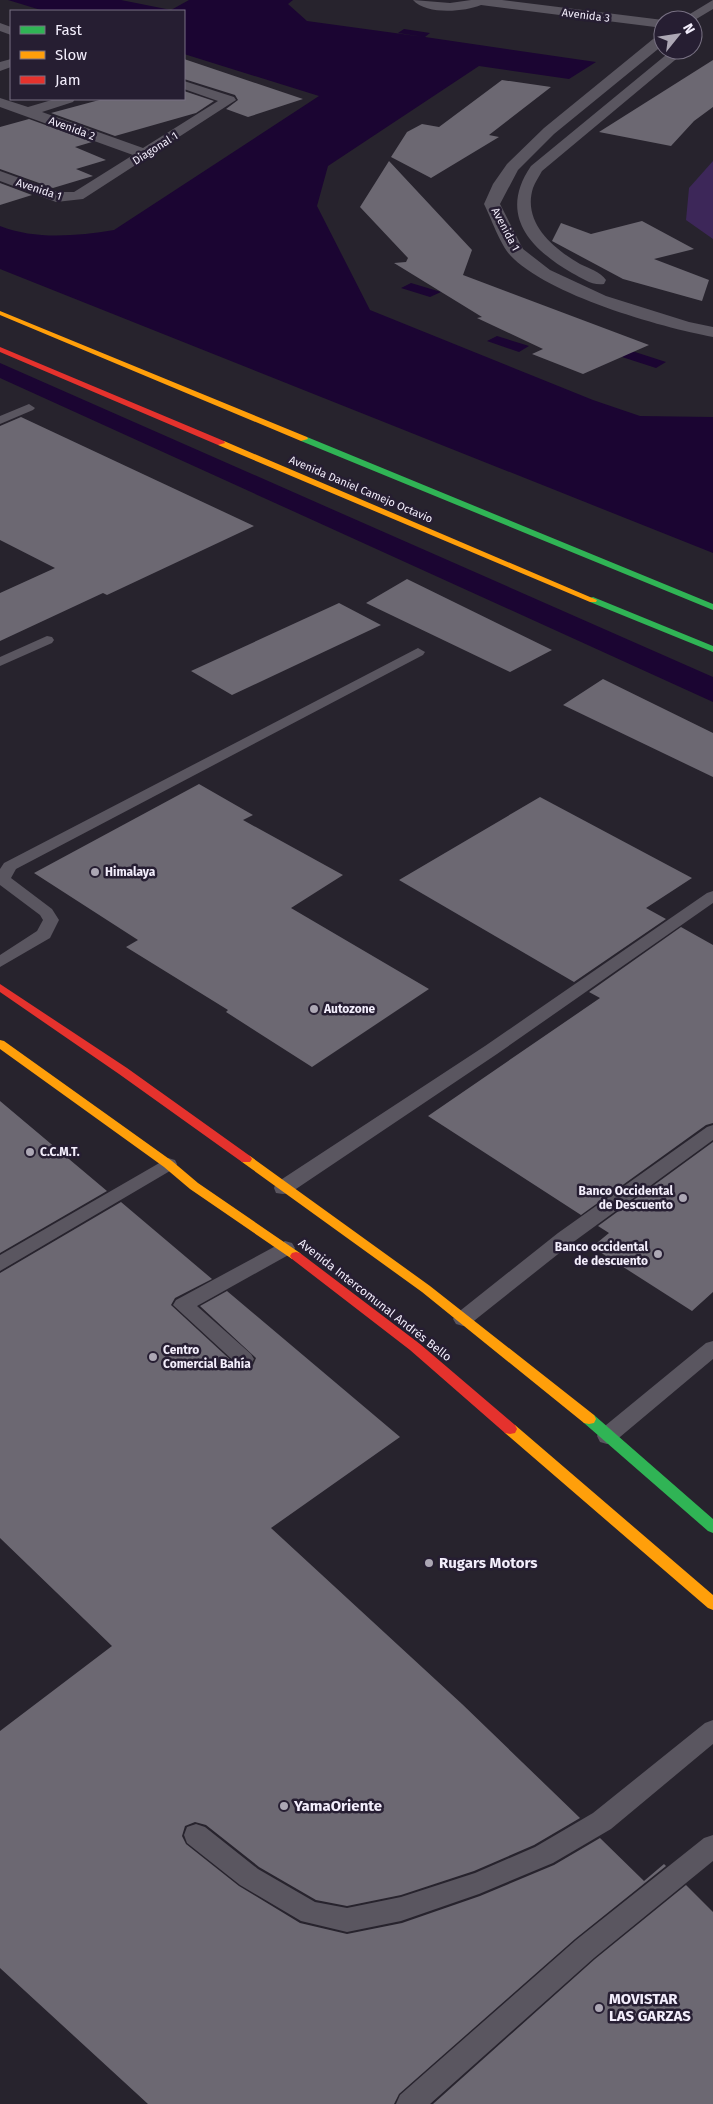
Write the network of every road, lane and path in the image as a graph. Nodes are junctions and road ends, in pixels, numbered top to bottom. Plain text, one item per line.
1 (419, 0) edge
2 (480, 1) edge
3 (653, 23) edge
4 (653, 46) edge
5 (668, 60) edge
6 (612, 79) junction
7 (639, 83) junction
8 (185, 85) edge
9 (65, 100) edge
10 (0, 102) edge
11 (28, 112) junction
12 (205, 116) junction
13 (114, 144) junction
14 (145, 154) junction
15 (0, 176) edge
16 (78, 196) joint
17 (610, 286) dead end
18 (625, 292) dead end
19 (0, 313) edge
20 (713, 320) edge
21 (713, 332) edge
22 (0, 349) edge
23 (29, 408) dead end
24 (0, 420) edge
25 (713, 607) edge
26 (47, 640) dead end
27 (713, 649) edge
28 (418, 652) dead end
29 (0, 662) edge
30 (713, 896) edge
31 (0, 962) edge
32 (0, 987) edge
33 (0, 1044) edge
34 (713, 1131) edge
35 (168, 1164) junction
36 (283, 1188) junction
37 (285, 1248) junction
38 (4, 1256) edge
39 (463, 1319) junction
40 (713, 1348) edge
41 (244, 1359) dead end
42 (607, 1436) junction
43 (713, 1527) edge
44 (713, 1604) edge
45 (713, 1730) edge
46 (196, 1835) dead end
47 (713, 1846) edge
48 (410, 2104) edge

1 - 2 street, Avenida 3
2 - 3 street, Avenida 3
4 - 6 street, Avenida 1
5 - 7 street, Avenida 1
6 - 7 street
6 - 21 street, Avenida 1
7 - 17 street, Avenida 1
8 - 12 street, Diagonal 1
9 - 11 street
10 - 11 street, Avenida 2
11 - 13 street, Avenida 2
12 - 13 street
12 - 14 street, Diagonal 1
13 - 14 street, Avenida 2
14 - 16 street, Diagonal 1
15 - 16 street, Avenida 1
18 - 20 street
19 - 25 main road, Avenida Daniel Camejo Octavio
22 - 27 main road, Avenida Daniel Camejo Octavio
23 - 24 lane
26 - 29 lane
28 - 31 lane
30 - 36 lane
32 - 36 main road
33 - 35 main road, Avenida Intercomunal Andrés Bello
34 - 39 lane
35 - 37 main road, Avenida Intercomunal Andrés Bello
35 - 38 lane
36 - 39 main road
37 - 41 lane
37 - 44 main road, Avenida Intercomunal Andrés Bello
39 - 42 main road
40 - 42 lane
42 - 43 main road
45 - 46 lane
47 - 48 lane

